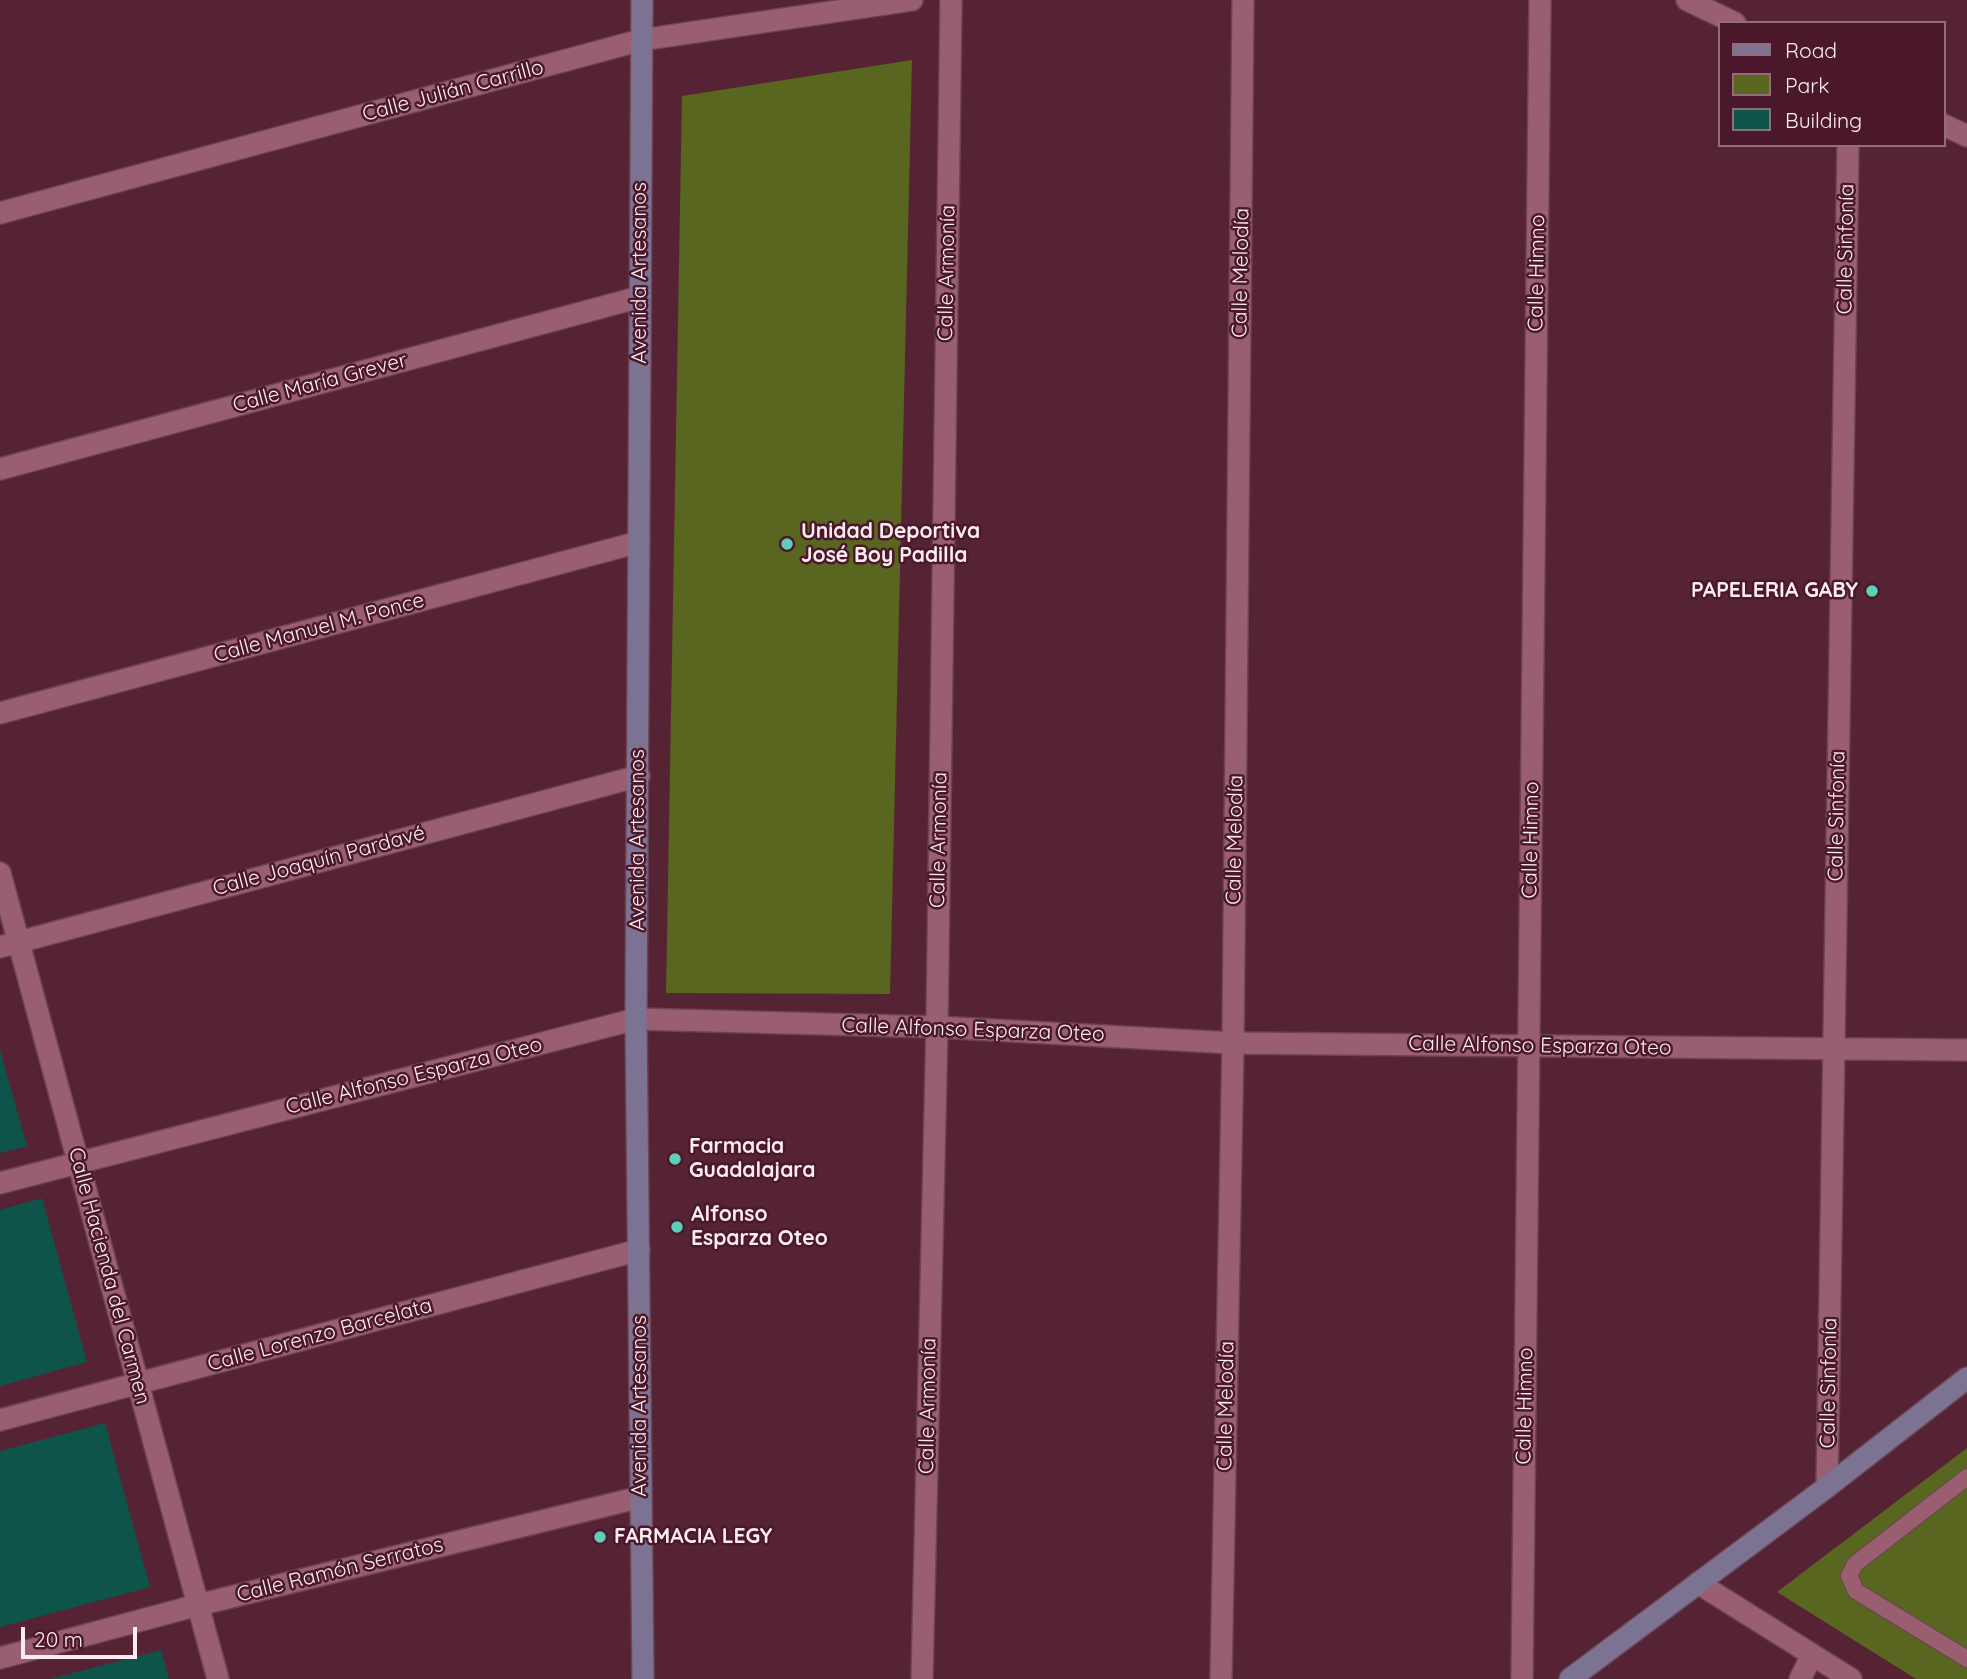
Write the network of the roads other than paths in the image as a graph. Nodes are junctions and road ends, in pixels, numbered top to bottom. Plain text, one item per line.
1 (642, 0) edge
2 (912, 0) edge
3 (951, 0) edge
4 (1243, 0) edge
5 (1540, 0) edge
6 (1687, 0) edge
7 (1731, 21) edge
8 (641, 40) junction
9 (1946, 126) edge
10 (1967, 136) edge
11 (1848, 147) edge
12 (0, 213) edge
13 (640, 297) junction
14 (0, 469) edge
15 (639, 542) junction
16 (0, 713) edge
17 (639, 776) junction
18 (0, 873) edge
19 (9, 945) edge
20 (636, 1018) junction
21 (937, 1027) junction
22 (1233, 1043) junction
23 (1529, 1046) junction
24 (1834, 1049) junction
25 (1967, 1050) edge
26 (78, 1162) junction
27 (0, 1183) edge
28 (639, 1250) junction
29 (1967, 1378) edge
30 (138, 1383) junction
31 (0, 1420) edge
32 (1967, 1477) edge
33 (1827, 1487) junction
34 (641, 1497) junction
35 (1698, 1583) junction
36 (198, 1605) junction
37 (1812, 1655) junction
38 (0, 1658) edge
39 (1967, 1659) edge
40 (218, 1679) edge
41 (643, 1679) edge
42 (922, 1679) edge
43 (1221, 1679) edge
44 (1522, 1679) edge
45 (1570, 1679) edge
46 (1800, 1679) edge
47 (1851, 1679) edge

1 - 8 street, Avenida Artesanos
2 - 8 street, Calle Julián Carrillo
3 - 21 street, Calle Armonía
4 - 22 street, Calle Melodía
5 - 23 street, Calle Himno
6 - 7 street
8 - 12 street, Calle Julián Carrillo
8 - 13 street, Avenida Artesanos
9 - 10 street
11 - 24 street, Calle Sinfonía
13 - 14 street, Calle María Grever
13 - 15 street, Avenida Artesanos
15 - 16 street, Calle Manuel M. Ponce
15 - 17 street, Avenida Artesanos
17 - 19 street, Calle Joaquín Pardavé
17 - 20 street, Avenida Artesanos
18 - 19 street, Calle Hacienda del Carmen
19 - 26 street, Calle Hacienda del Carmen
20 - 21 street, Calle Alfonso Esparza Oteo
20 - 26 street, Calle Alfonso Esparza Oteo
20 - 28 street, Avenida Artesanos
21 - 22 street, Calle Alfonso Esparza Oteo
21 - 42 street, Calle Armonía
22 - 23 street, Calle Alfonso Esparza Oteo
22 - 43 street, Calle Melodía
23 - 24 street, Calle Alfonso Esparza Oteo
23 - 44 street, Calle Himno
24 - 25 street, Calle Alfonso Esparza Oteo
24 - 33 street, Calle Sinfonía
26 - 27 street, Calle Alfonso Esparza Oteo
26 - 30 street, Calle Hacienda del Carmen
28 - 30 street, Calle Lorenzo Barcelata
28 - 34 street, Avenida Artesanos
29 - 33 street
30 - 31 street, Calle Lorenzo Barcelata
30 - 36 street, Calle Hacienda del Carmen
32 - 39 lane
33 - 35 street
34 - 36 street, Calle Ramón Serratos
34 - 41 street, Avenida Artesanos
35 - 37 street
35 - 45 street
36 - 38 street, Calle Ramón Serratos
36 - 40 street, Calle Hacienda del Carmen
37 - 46 street
37 - 47 street

